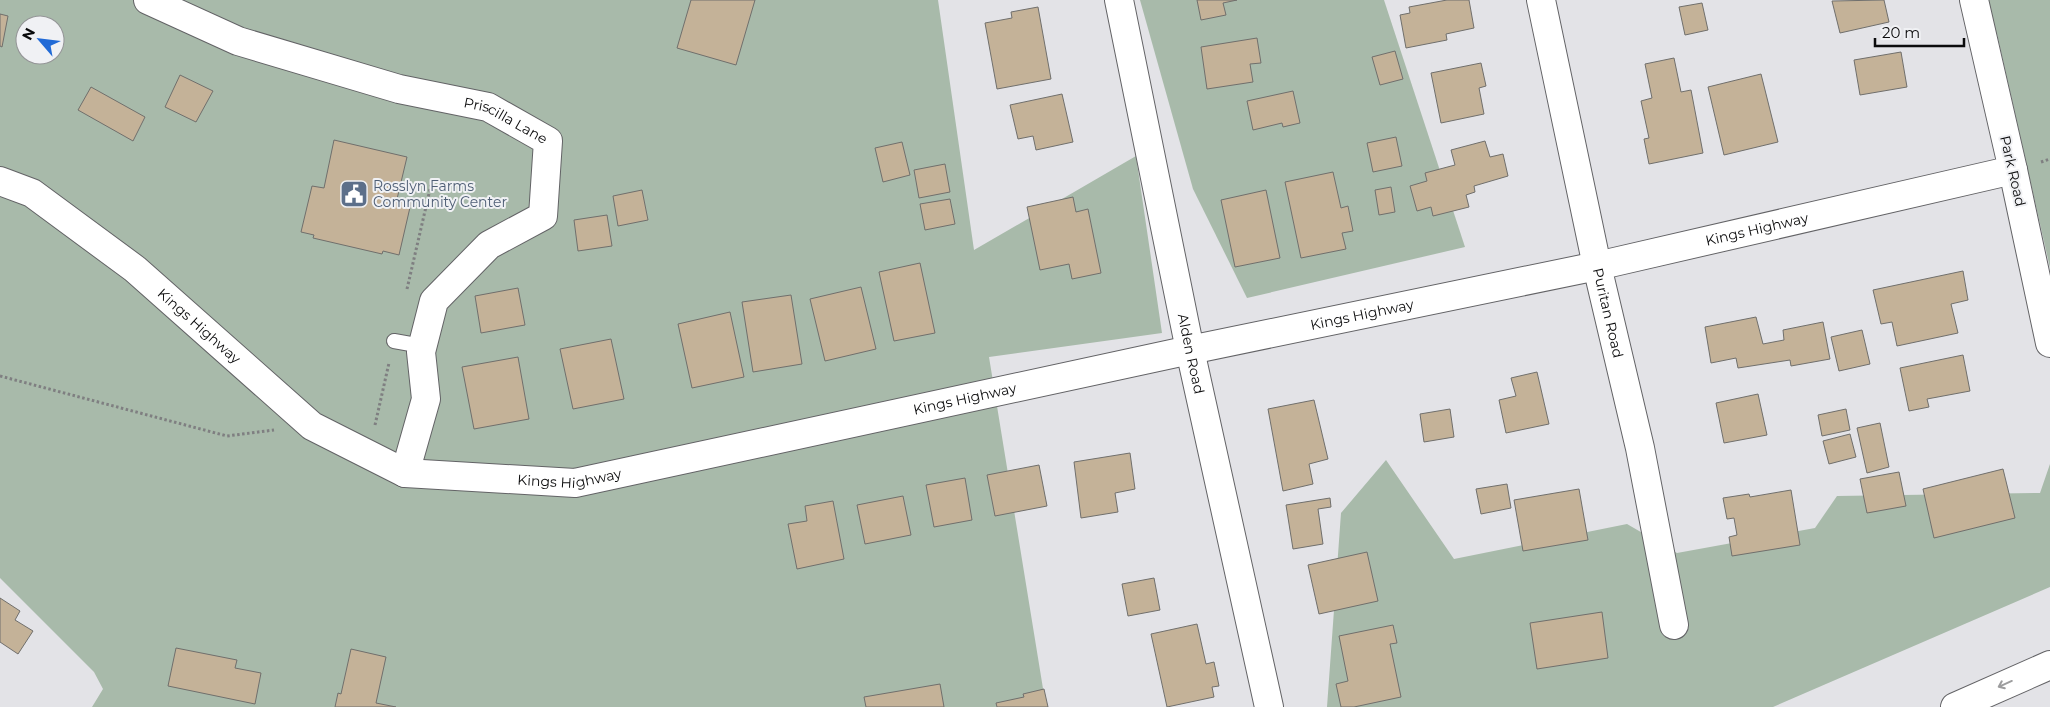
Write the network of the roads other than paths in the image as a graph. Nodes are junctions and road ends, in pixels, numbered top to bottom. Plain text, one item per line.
1 (148, 0) edge
2 (1119, 0) edge
3 (1541, 0) edge
4 (1974, 0) edge
5 (2013, 170) junction
6 (0, 181) edge
7 (1596, 266) junction
8 (394, 341) dead end
9 (2050, 342) edge
10 (422, 346) junction
11 (1190, 350) junction
12 (405, 473) junction
13 (1674, 625) dead end
14 (2050, 665) edge
15 (1269, 707) edge
16 (1955, 707) edge

1 - 10 main road, Priscilla Lane
2 - 11 main road, Alden Road
3 - 7 main road, Puritan Road
4 - 5 main road, Park Road
5 - 7 main road, Kings Highway
5 - 9 main road, Park Road
6 - 12 main road, Kings Highway
7 - 11 main road, Kings Highway
7 - 13 main road, Puritan Road
8 - 10 lane
10 - 12 main road, Priscilla Lane
11 - 12 main road, Kings Highway
11 - 15 main road, Alden Road
14 -> 16 main road

